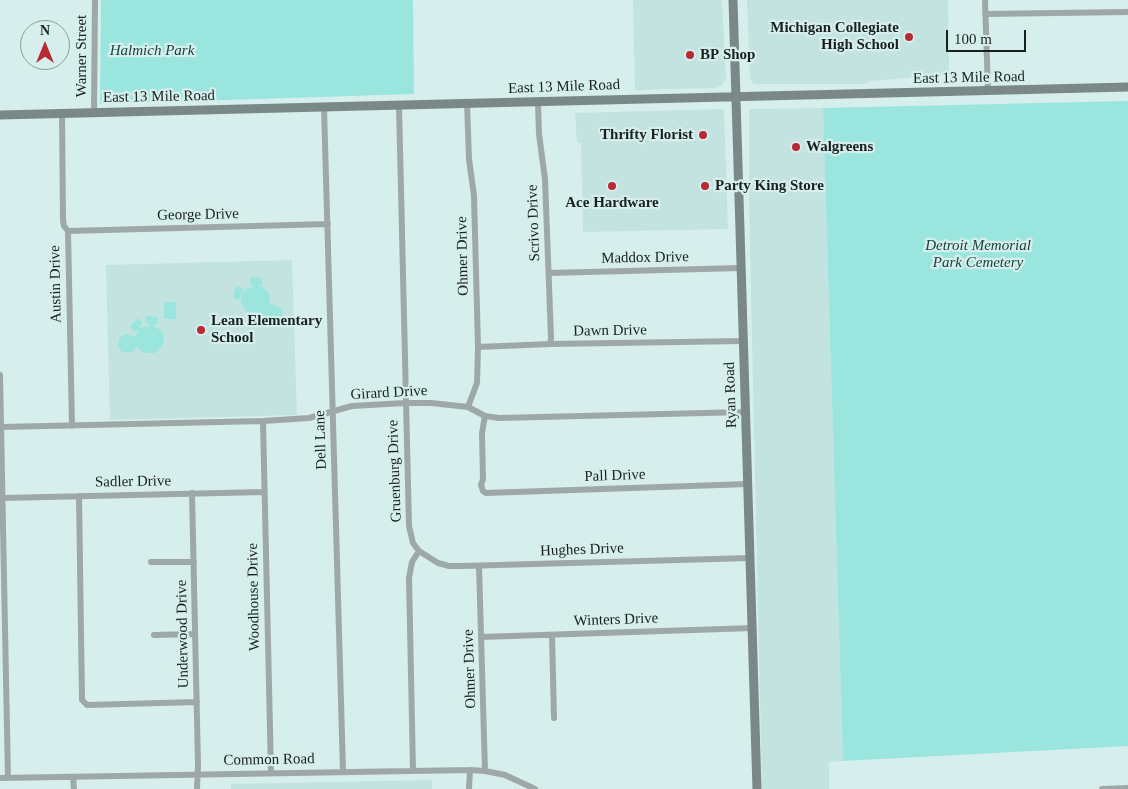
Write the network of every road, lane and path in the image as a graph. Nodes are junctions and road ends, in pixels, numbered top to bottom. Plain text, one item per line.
1 (95, 0) edge
2 (733, 0) edge
3 (985, 0) edge
4 (1128, 12) edge
5 (985, 14) junction
6 (1128, 87) edge
7 (988, 91) junction
8 (736, 97) junction
9 (538, 102) junction
10 (467, 103) junction
11 (398, 106) junction
12 (324, 108) junction
13 (94, 112) junction
14 (62, 113) junction
15 (0, 115) edge
16 (328, 224) junction
17 (68, 231) junction
18 (741, 268) junction
19 (549, 273) junction
20 (743, 341) junction
21 (550, 344) junction
22 (478, 347) junction
23 (0, 375) edge
24 (406, 403) junction
25 (468, 407) junction
26 (332, 412) junction
27 (746, 412) junction
28 (485, 416) junction
29 (263, 421) junction
30 (72, 426) junction
31 (2, 427) junction
32 (0, 443) edge
33 (748, 484) junction
34 (264, 492) junction
35 (192, 493) junction
36 (79, 496) junction
37 (3, 498) junction
38 (419, 551) junction
39 (750, 558) junction
40 (151, 562) dead end
41 (194, 562) junction
42 (479, 566) junction
43 (2, 603) edge
44 (752, 628) junction
45 (196, 634) junction
46 (154, 635) dead end
47 (552, 635) junction
48 (481, 637) junction
49 (197, 702) junction
50 (554, 718) dead end
51 (413, 770) junction
52 (470, 770) junction
53 (343, 771) junction
54 (485, 771) junction
55 (271, 773) junction
56 (198, 774) junction
57 (73, 777) junction
58 (0, 778) edge
59 (8, 778) junction
60 (1128, 788) edge
61 (74, 789) edge
62 (197, 789) edge
63 (469, 789) edge
64 (535, 789) edge
65 (757, 789) edge
66 (1102, 789) edge

1 - 13 street, Warner Street
2 - 8 main road, Ryan Road
3 - 5 street
4 - 5 street
5 - 7 street
6 - 7 main road, East 13 Mile Road
7 - 8 main road, East 13 Mile Road
8 - 9 main road, East 13 Mile Road
8 - 18 main road, Ryan Road
9 - 10 main road, East 13 Mile Road
9 - 19 street, Scrivo Drive
10 - 11 main road, East 13 Mile Road
10 - 22 street, Ohmer Drive
11 - 12 main road, East 13 Mile Road
11 - 24 street, Gruenburg Drive
12 - 13 main road, East 13 Mile Road
12 - 16 street, Dell Lane
13 - 14 main road, East 13 Mile Road
14 - 15 main road, East 13 Mile Road
14 - 17 street, Austin Drive
16 - 17 street, George Drive
16 - 26 street, Dell Lane
17 - 30 street, Austin Drive
18 - 19 street, Maddox Drive
18 - 20 main road, Ryan Road
19 - 21 street, Scrivo Drive
20 - 21 street, Dawn Drive
20 - 27 main road, Ryan Road
21 - 22 street, Dawn Drive
22 - 25 street, Ohmer Drive
23 - 31 street
24 - 25 street, Girard Drive
24 - 26 street, Girard Drive
24 - 38 street, Gruenburg Drive
25 - 28 street, Girard Drive
26 - 29 street, Girard Drive
26 - 53 street, Dell Lane
27 - 28 street, Girard Drive
27 - 33 main road, Ryan Road
28 - 33 street, Pall Drive
29 - 30 street, Girard Drive
29 - 34 street, Woodhouse Drive
30 - 31 street, Girard Drive
31 - 32 street
32 - 37 street
33 - 39 main road, Ryan Road
34 - 35 street, Sadler Drive
34 - 55 street, Woodhouse Drive
35 - 36 street, Sadler Drive
35 - 41 street, Underwood Drive
36 - 37 street, Sadler Drive
36 - 49 street
37 - 43 street
38 - 42 street, Hughes Drive
38 - 51 street
39 - 42 street, Hughes Drive
39 - 44 main road, Ryan Road
40 - 41 street
41 - 45 street, Underwood Drive
42 - 48 street, Ohmer Drive
43 - 59 street
44 - 47 street, Winters Drive
44 - 65 main road, Ryan Road
45 - 46 street
45 - 49 street, Underwood Drive
47 - 48 street, Winters Drive
47 - 50 street
48 - 54 street, Ohmer Drive
49 - 56 street, Underwood Drive
51 - 52 street, Common Road
51 - 53 street, Common Road
52 - 54 street, Common Road
52 - 63 street
53 - 55 street, Common Road
54 - 64 street, Common Road
55 - 56 street, Common Road
56 - 57 street, Common Road
56 - 62 street, Underwood Drive
57 - 59 street, Common Road
57 - 61 street
58 - 59 street, Common Road
60 - 66 street

